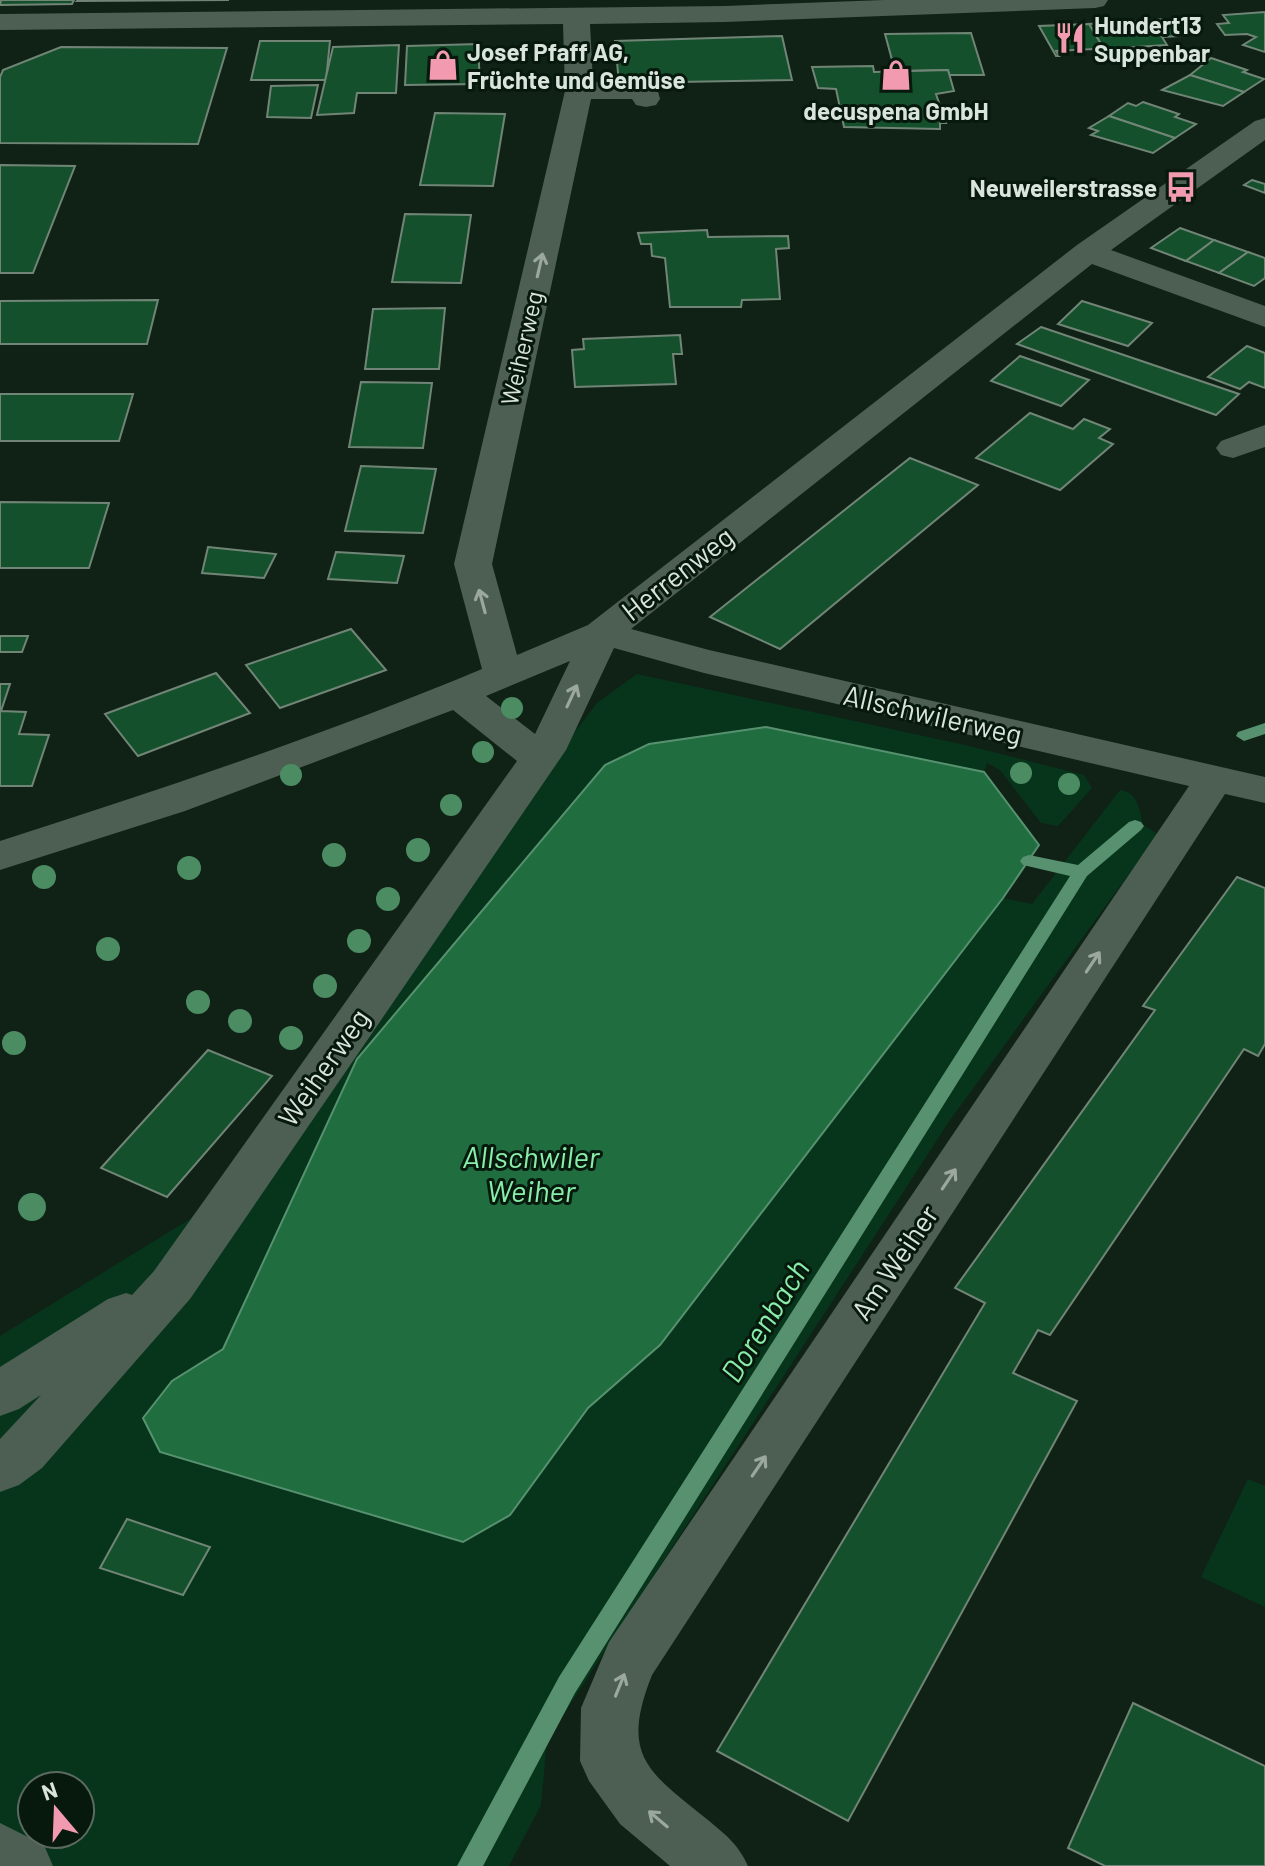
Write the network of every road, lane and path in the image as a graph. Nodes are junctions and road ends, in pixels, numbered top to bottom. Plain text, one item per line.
1 (1095, 0) edge
2 (1026, 2) edge
3 (576, 17) junction
4 (0, 22) edge
5 (579, 91) junction
6 (646, 99) dead end
7 (1265, 127) edge
8 (1088, 252) junction
9 (1265, 317) edge
10 (1265, 435) edge
11 (1233, 448) dead end
12 (602, 633) junction
13 (503, 676) junction
14 (458, 694) junction
15 (539, 758) junction
16 (1216, 777) junction
17 (1265, 790) edge
18 (0, 856) edge
19 (172, 1285) junction
20 (0, 1394) edge
21 (8, 1469) edge
22 (0, 1853) edge
23 (22, 1866) edge
24 (717, 1866) edge

1 - 2 street
2 - 3 street
3 - 4 street
3 - 5 street, Weiherweg
5 - 6 street
13 -> 5 street, Weiherweg
7 - 8 street, Herrenweg
8 - 9 street
8 - 12 street, Herrenweg
10 - 11 street
12 - 13 street, Herrenweg
15 -> 12 street, Weiherweg
12 - 16 street, Allschwilerweg
13 - 14 street, Herrenweg
14 - 15 street
14 - 18 street, Herrenweg
15 - 19 street, Weiherweg
16 - 17 street, Allschwilerweg
24 -> 16 street, Am Weiher
19 - 20 street
19 - 21 street, Weiherweg
22 - 23 street

